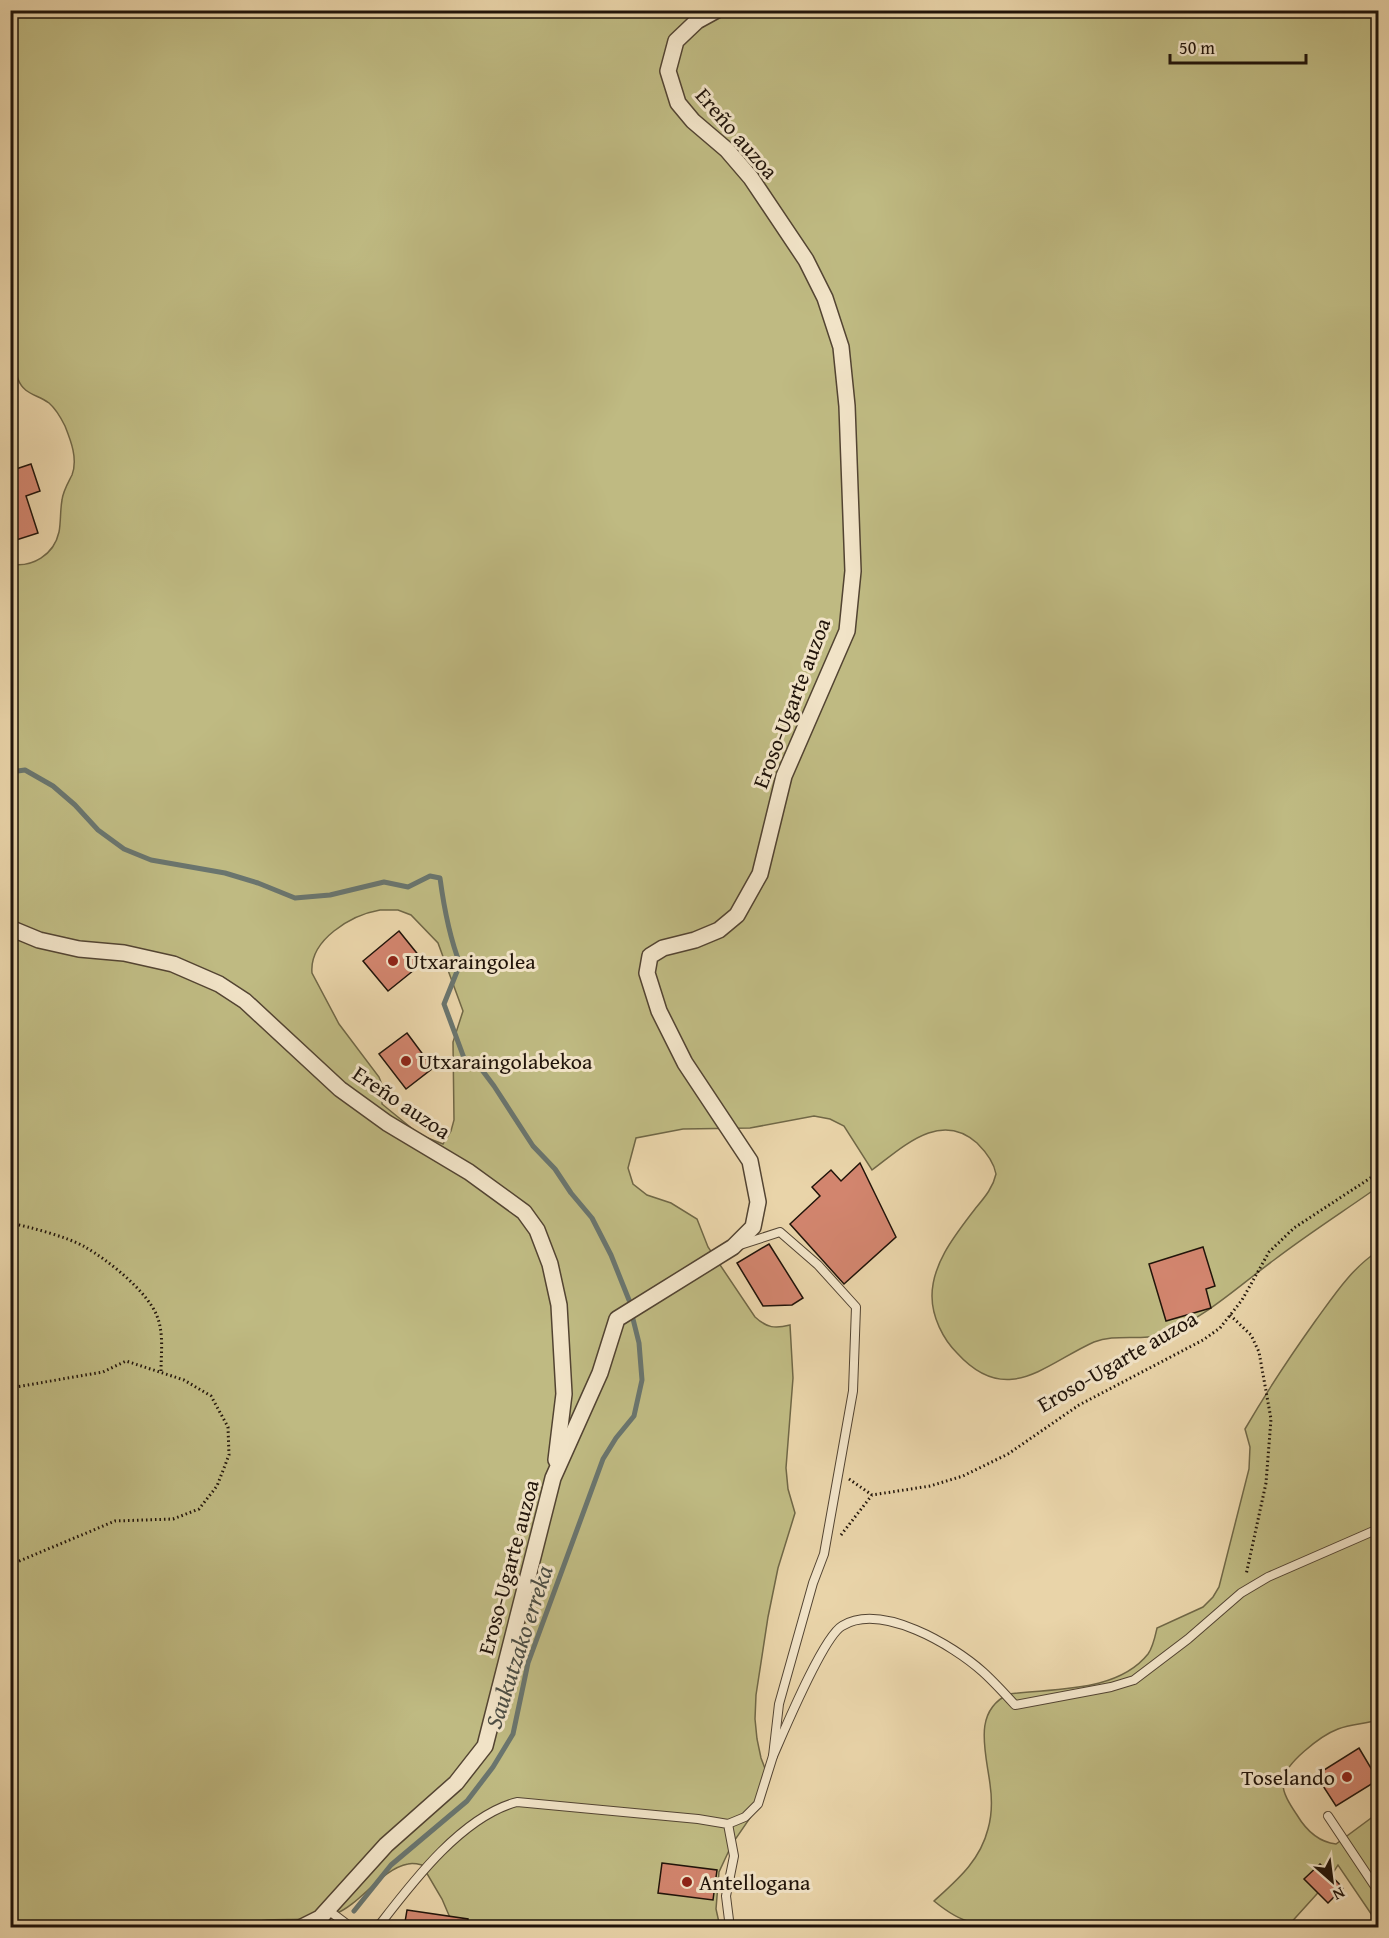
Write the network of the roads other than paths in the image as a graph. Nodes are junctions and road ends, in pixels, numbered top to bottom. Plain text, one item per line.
1 (717, 10) edge
2 (806, 260) joint
3 (10, 928) edge
4 (733, 1247) junction
5 (553, 1478) junction
6 (1378, 1529) edge
7 (773, 1756) junction
8 (1328, 1816) dead end
9 (728, 1824) junction
10 (1378, 1891) edge
11 (328, 1910) junction
12 (302, 1927) edge
13 (352, 1928) edge
14 (373, 1928) edge
15 (730, 1928) edge

1 - 2 street, Ereño auzoa
2 - 4 street, Eroso-Ugarte auzoa
3 - 5 street, Ereño auzoa
4 - 5 street, Eroso-Ugarte auzoa
4 - 7 lane, Eroso-Ugarte auzoa
5 - 11 street, Eroso-Ugarte auzoa
6 - 7 lane, Eroso-Ugarte auzoa
7 - 9 lane, Eroso-Ugarte auzoa
8 - 10 lane
9 - 14 lane
9 - 15 lane
11 - 12 street, Eroso-Ugarte auzoa
11 - 13 lane

